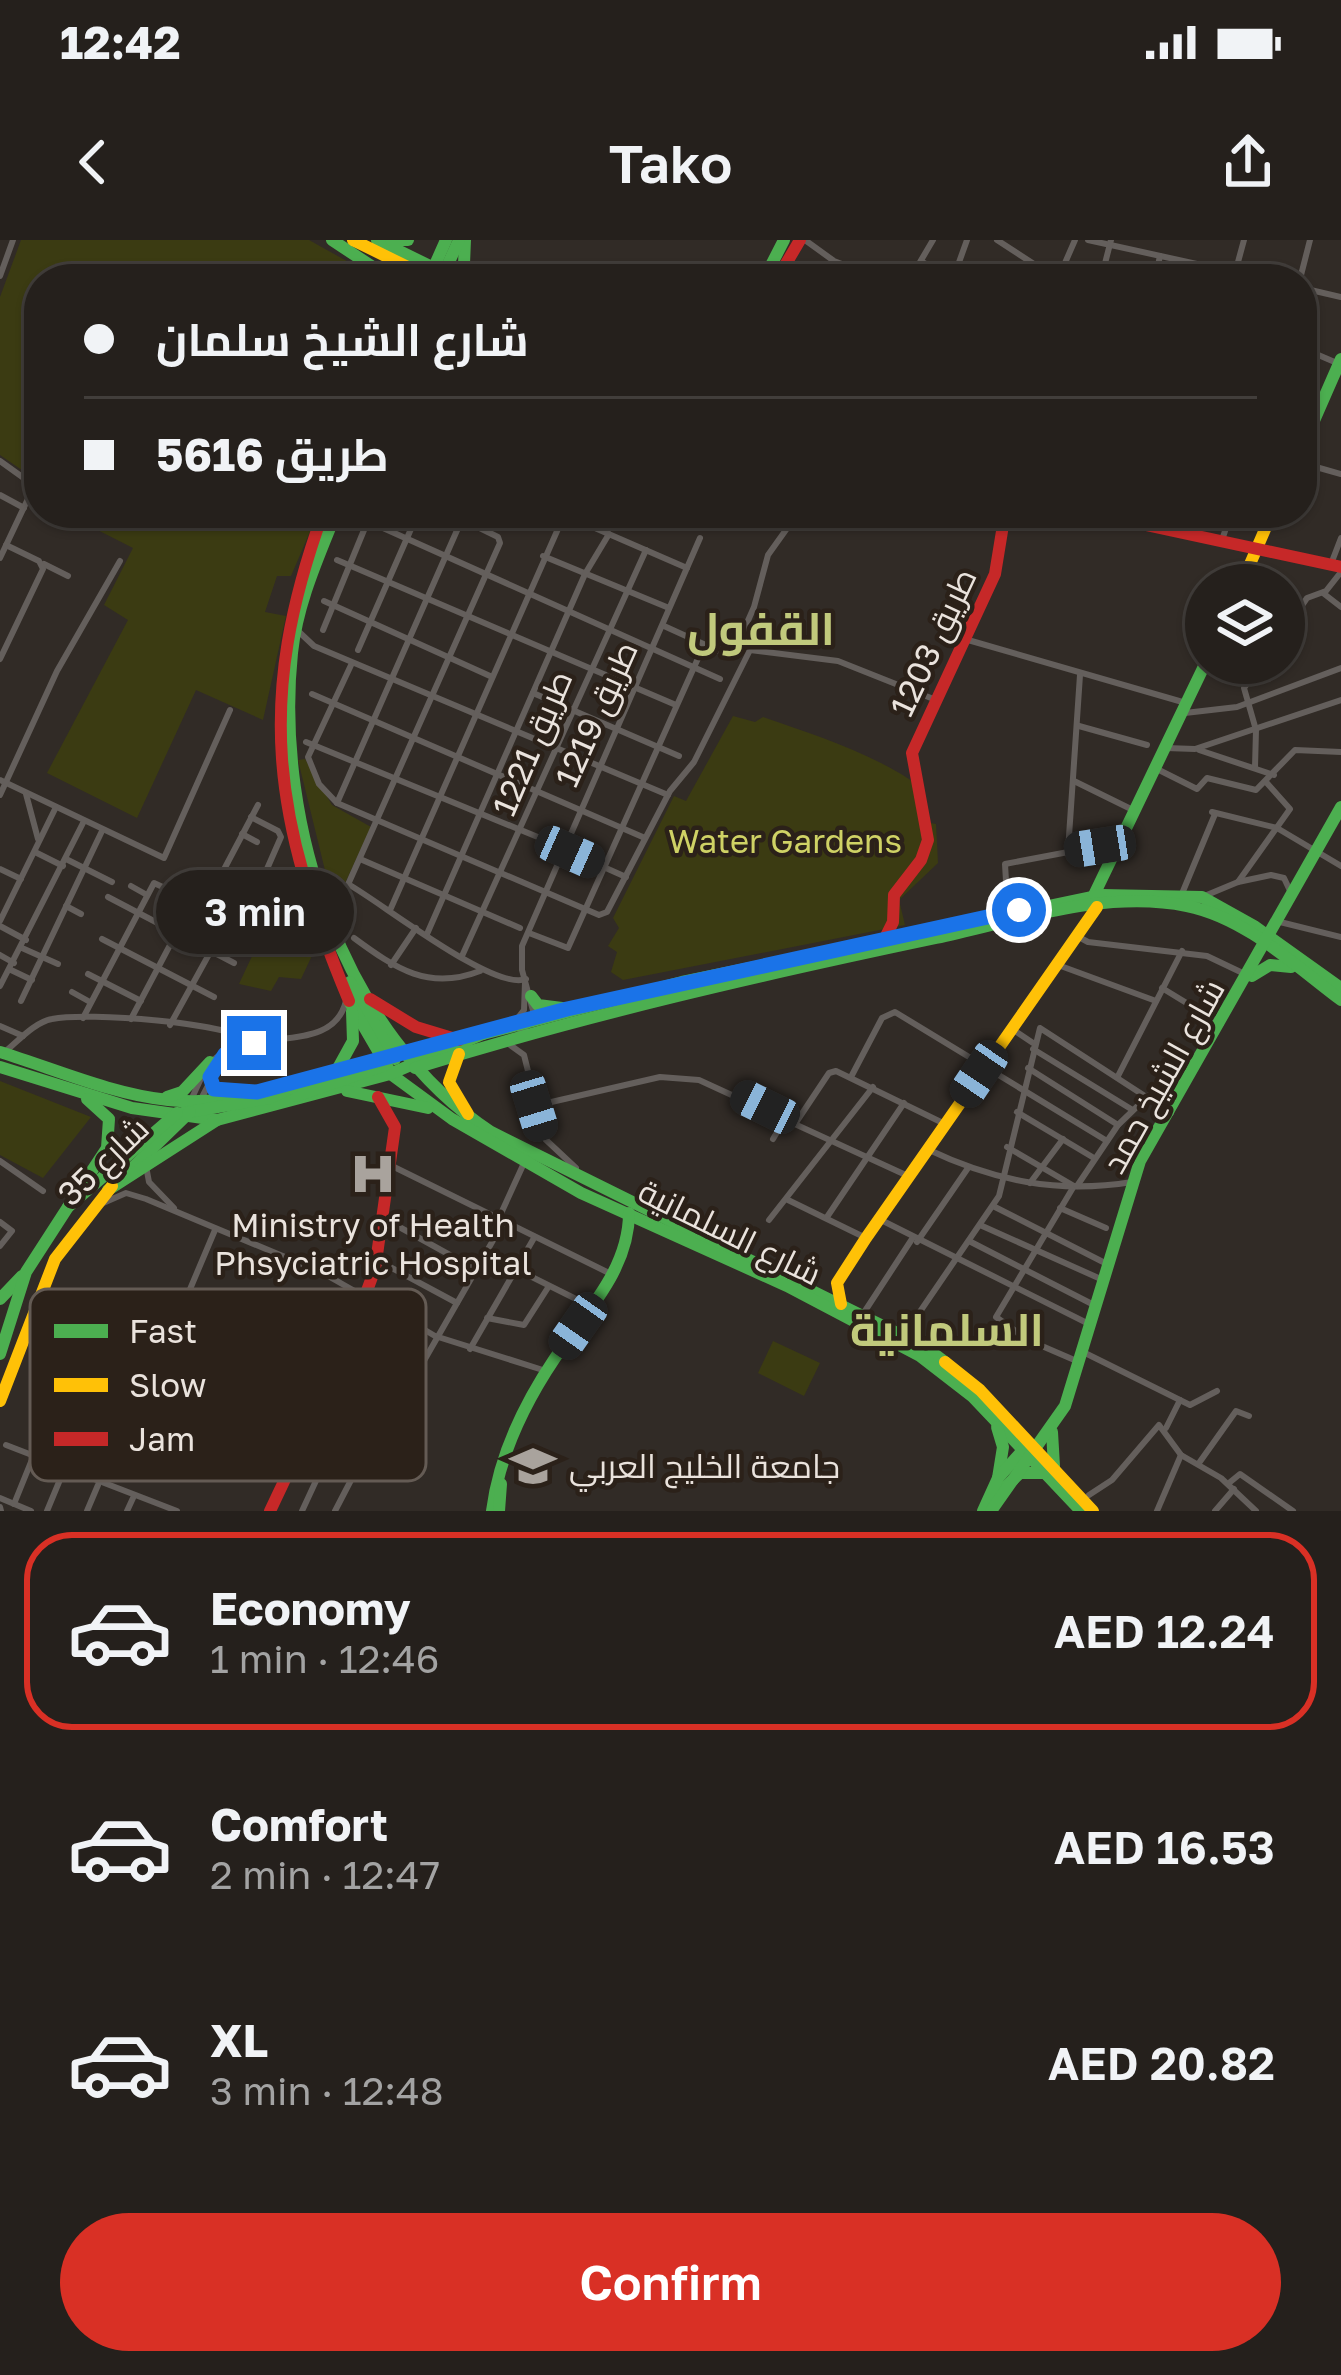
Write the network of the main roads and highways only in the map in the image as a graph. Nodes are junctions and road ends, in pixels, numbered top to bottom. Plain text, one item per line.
1 (332, 240) edge
2 (353, 240) edge
3 (408, 240) edge
4 (385, 241) edge
5 (368, 264) edge
6 (409, 264) edge
7 (419, 264) edge
8 (1341, 363) edge
9 (1317, 415) edge
10 (318, 528) edge
11 (331, 528) edge
12 (1003, 528) edge
13 (1164, 528) edge
14 (1268, 528) edge
15 (1242, 544) junction
16 (1263, 545) junction
17 (1251, 563) joint
18 (1338, 568) edge
19 (1197, 684) edge
20 (1341, 807) edge
21 (1095, 902) junction
22 (1064, 910) junction
23 (892, 922) junction
24 (1075, 932) junction
25 (907, 935) junction
26 (884, 940) junction
27 (1267, 941) junction
28 (334, 960) junction
29 (1295, 968) junction
30 (1247, 980) junction
31 (1341, 988) edge
32 (348, 994) junction
33 (531, 996) road end
34 (367, 998) junction
35 (1030, 999) junction
36 (1341, 1000) edge
37 (567, 1009) junction
38 (515, 1030) junction
39 (492, 1037) junction
40 (459, 1047) junction
41 (1, 1057) edge
42 (988, 1060) junction
43 (395, 1065) junction
44 (337, 1070) junction
45 (298, 1082) junction
46 (68, 1089) junction
47 (257, 1092) junction
48 (326, 1092) junction
49 (373, 1094) junction
50 (155, 1097) junction
51 (288, 1101) junction
52 (189, 1108) junction
53 (431, 1108) junction
54 (217, 1120) junction
55 (474, 1121) junction
56 (491, 1132) junction
57 (109, 1190) junction
58 (68, 1207) junction
59 (629, 1213) junction
60 (656, 1226) junction
61 (624, 1254) junction
62 (26, 1272) junction
63 (837, 1283) junction
64 (808, 1288) junction
65 (40, 1289) edge
66 (370, 1289) edge
67 (0, 1300) edge
68 (842, 1304) junction
69 (30, 1316) edge
70 (0, 1354) edge
71 (0, 1401) edge
72 (994, 1418) junction
73 (1052, 1432) junction
74 (511, 1444) junction
75 (1029, 1451) junction
76 (1044, 1473) junction
77 (998, 1478) junction
78 (1062, 1479) junction
79 (283, 1481) edge
80 (998, 1494) junction
81 (270, 1511) edge
82 (493, 1511) edge
83 (987, 1511) edge
84 (1081, 1511) edge
85 (1093, 1511) edge

1 - 5 main road
2 - 6 main road
3 - 4 main road
4 - 7 main road
8 - 9 main road
10 - 28 main road
11 - 34 main road
12 - 23 main road, طريق 1203
13 - 15 main road
14 - 16 main road
15 - 16 main road
15 - 17 main road
16 - 17 main road
16 - 18 main road
19 - 21 main road
20 - 27 main road, شارع الشيخ حمد
21 - 22 main road
21 - 24 main road
21 - 25 main road
21 - 27 main road
21 - 27 main road
22 - 24 main road
22 - 38 main road
23 - 25 main road
23 - 26 main road, طريق 1203
24 - 35 main road
25 - 26 main road
26 - 37 main road
27 - 29 main road
27 - 30 main road, شارع الشيخ حمد
27 - 31 main road
28 - 32 main road
28 - 43 main road
29 - 30 main road
29 - 36 main road
30 - 73 main road, شارع الشيخ حمد
32 - 43 main road
32 - 44 main road
33 - 37 main road
34 - 40 main road
34 - 43 main road
35 - 42 main road
35 - 42 main road
37 - 38 main road
38 - 39 main road
39 - 40 main road
39 - 43 main road
40 - 43 main road
40 - 43 main road
40 - 55 main road
41 - 46 main road
41 - 50 main road
42 - 63 main road
43 - 44 main road
43 - 48 main road
43 - 51 main road
43 - 53 main road, شارع السلمانية
43 - 55 main road, شارع السلمانية
43 - 56 main road
44 - 45 main road
45 - 47 main road
45 - 52 main road
46 - 52 main road
46 - 58 main road
47 - 50 main road
47 - 52 main road
48 - 49 main road
48 - 51 main road
49 - 53 main road
49 - 66 main road
50 - 52 main road
51 - 54 main road
52 - 54 main road
52 - 57 main road, شارع 35
52 - 58 main road, شارع 35
53 - 59 main road, شارع السلمانية
54 - 57 main road
55 - 56 main road, شارع السلمانية
56 - 64 main road, شارع السلمانية
57 - 65 main road, شارع 35
58 - 62 main road, شارع 35
59 - 60 main road, شارع السلمانية
59 - 61 main road
60 - 61 main road
60 - 72 main road, شارع السلمانية
61 - 74 main road
62 - 67 main road
62 - 70 main road, شارع 35
63 - 64 main road
63 - 68 main road
64 - 68 main road, شارع السلمانية
68 - 75 main road, شارع السلمانية
69 - 71 main road, شارع 35
72 - 75 main road, شارع السلمانية
72 - 77 main road
73 - 75 main road, شارع الشيخ حمد
73 - 78 main road
74 - 82 main road
74 - 82 main road
75 - 76 main road, شارع السلمانية
75 - 77 main road
75 - 78 main road, شارع السلمانية
75 - 80 main road
76 - 80 main road
76 - 84 main road, شارع السلمانية
77 - 83 main road
78 - 85 main road, شارع السلمانية
79 - 81 main road
80 - 83 main road

